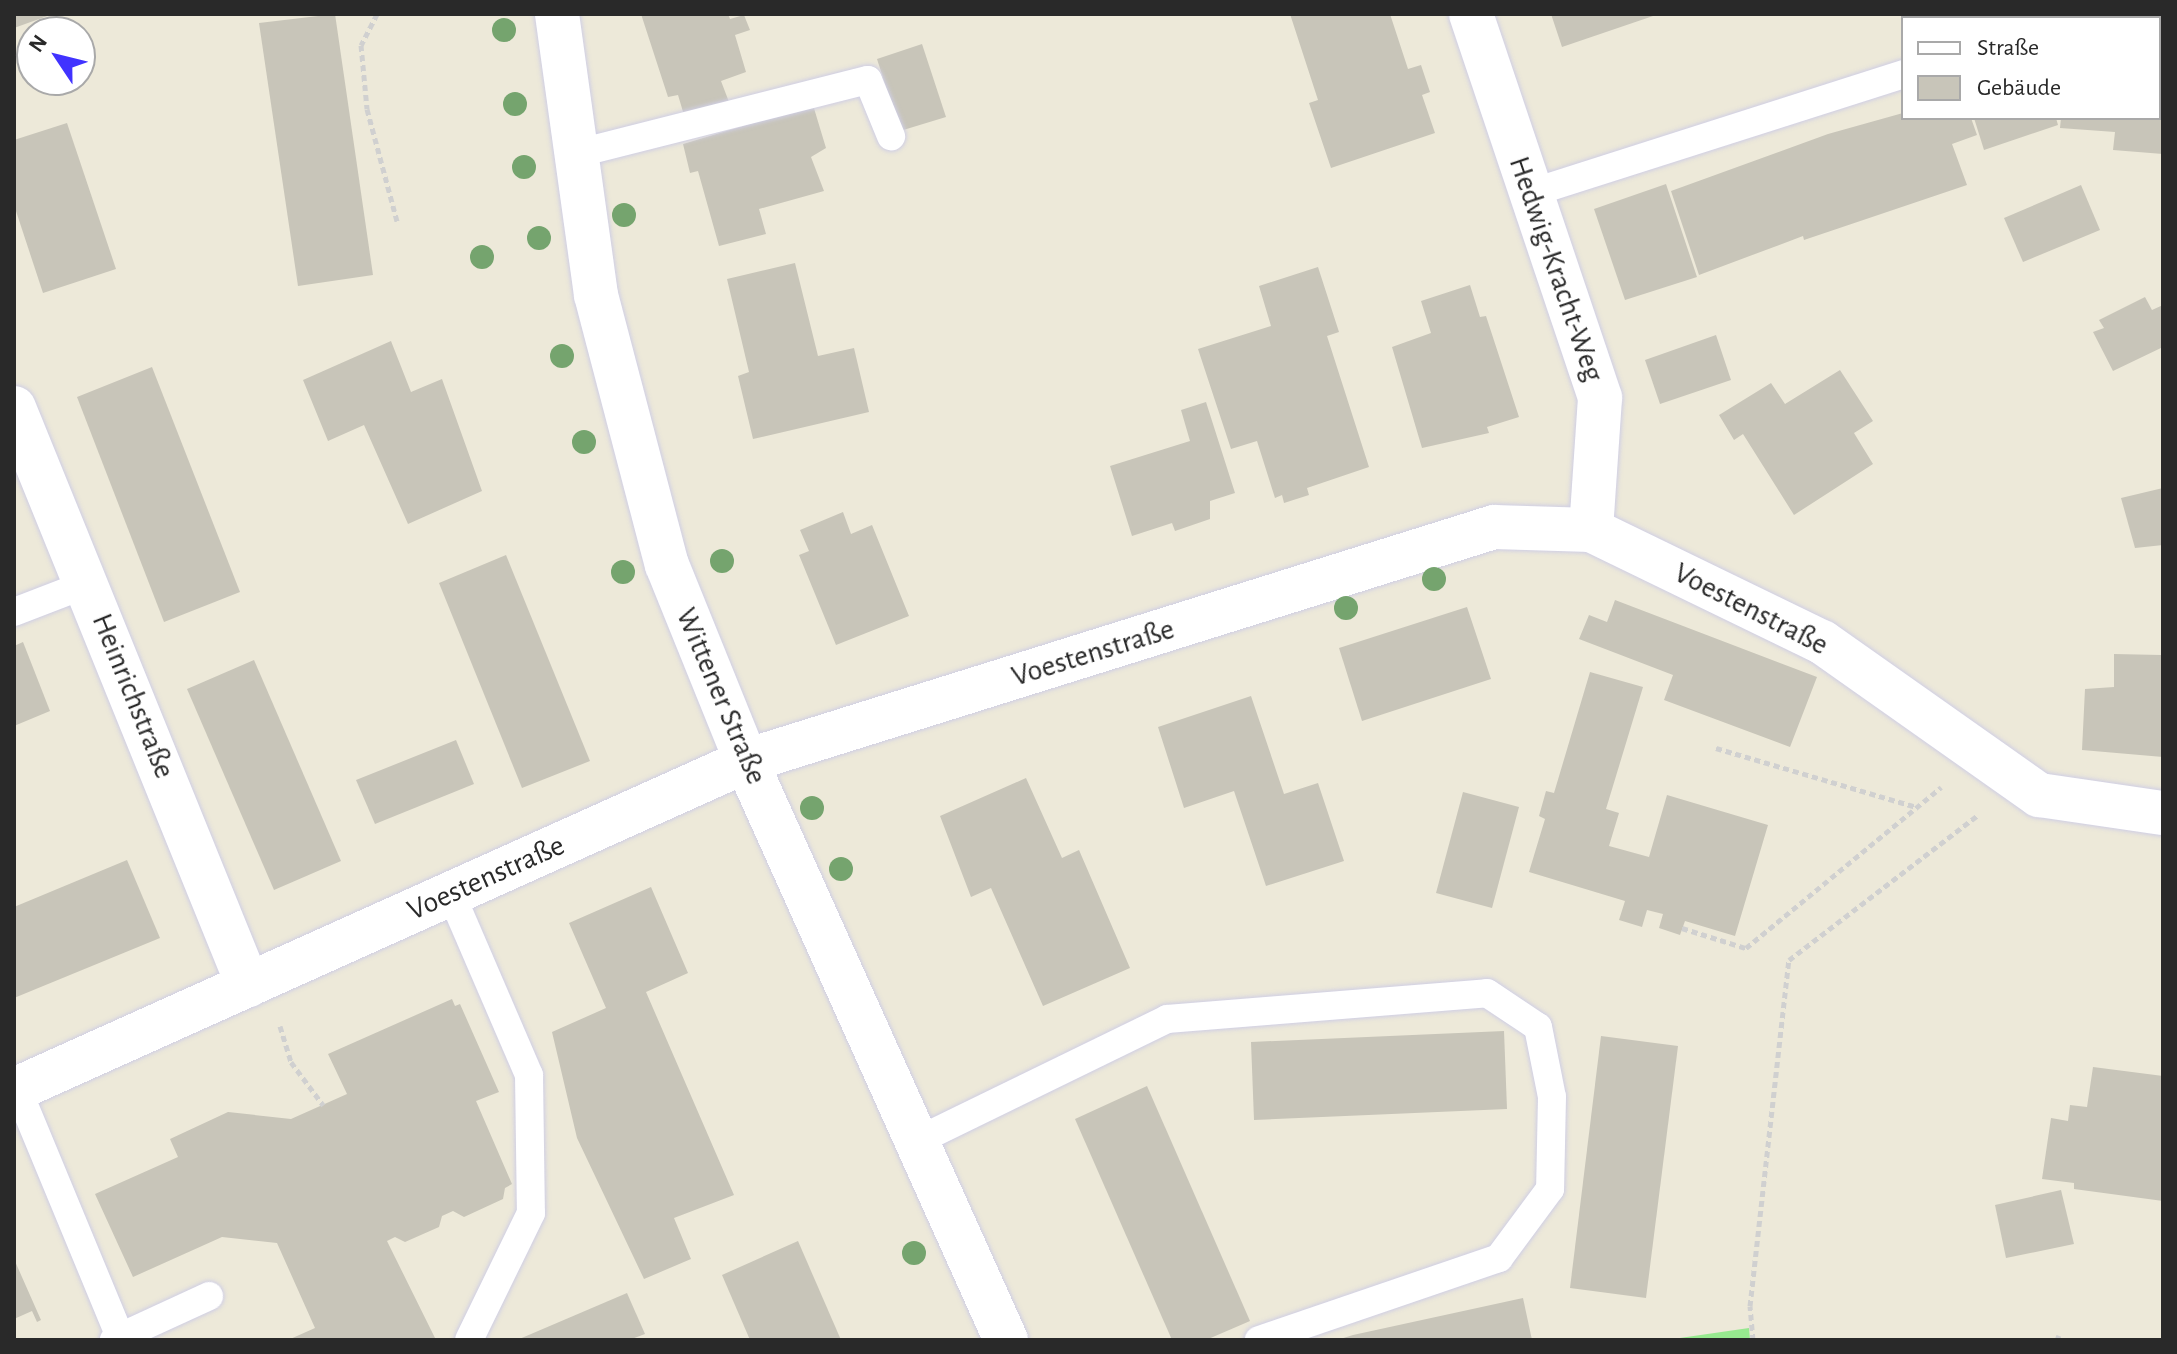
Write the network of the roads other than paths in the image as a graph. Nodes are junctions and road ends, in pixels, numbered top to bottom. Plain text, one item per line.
1 (557, 14) edge
2 (1471, 14) edge
3 (1901, 75) edge
4 (891, 136) dead end
5 (575, 154) junction
6 (1531, 193) junction
7 (14, 408) edge
8 (1591, 530) junction
9 (89, 583) junction
10 (14, 612) edge
11 (746, 761) junction
12 (2163, 813) edge
13 (451, 894) junction
14 (255, 982) junction
15 (16, 1089) edge
16 (917, 1141) junction
17 (209, 1296) dead end
18 (117, 1338) edge
19 (469, 1340) edge
20 (1006, 1340) edge
21 (1259, 1340) edge

1 - 5 street, Wittener Straße
2 - 6 street, Hedwig-Kracht-Weg
3 - 6 lane
4 - 5 lane
5 - 11 street, Wittener Straße
6 - 8 street, Hedwig-Kracht-Weg
7 - 9 street, Heinrichstraße
8 - 11 street, Voestenstraße
8 - 12 street, Voestenstraße
9 - 10 lane
9 - 14 street, Heinrichstraße
11 - 13 street, Voestenstraße
11 - 16 street, Wittener Straße
13 - 14 street, Voestenstraße
13 - 19 lane
14 - 15 street, Voestenstraße
15 - 18 lane
16 - 20 street, Wittener Straße
16 - 21 lane
17 - 18 lane

